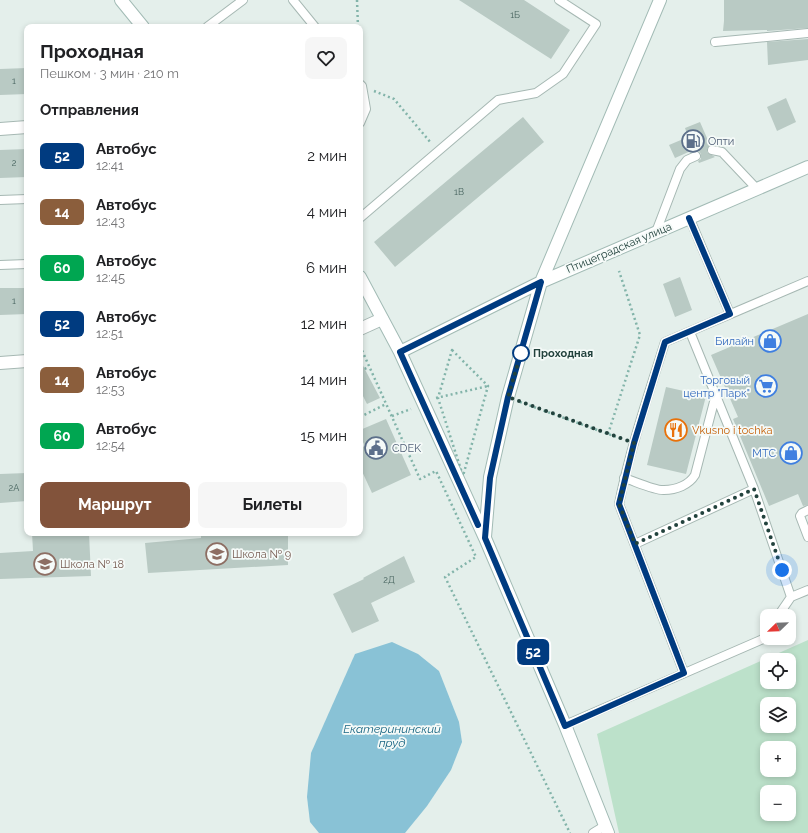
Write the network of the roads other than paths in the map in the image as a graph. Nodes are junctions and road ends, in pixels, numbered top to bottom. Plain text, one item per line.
1 (121, 0) edge
2 (243, 0) edge
3 (293, 0) edge
4 (559, 0) edge
5 (660, 0) edge
6 (141, 24) edge
7 (211, 24) edge
8 (313, 24) edge
9 (808, 32) edge
10 (715, 42) dead end
11 (363, 95) edge
12 (363, 116) edge
13 (24, 127) edge
14 (0, 129) edge
15 (712, 150) dead end
16 (696, 156) dead end
17 (808, 167) edge
18 (757, 189) junction
19 (24, 199) edge
20 (0, 200) edge
21 (363, 215) edge
22 (689, 218) junction
23 (656, 232) junction
24 (24, 264) edge
25 (0, 265) edge
26 (808, 281) edge
27 (541, 282) junction
28 (363, 283) edge
29 (730, 314) junction
30 (382, 319) junction
31 (363, 328) edge
32 (690, 332) junction
33 (400, 352) junction
34 (24, 361) edge
35 (0, 363) edge
36 (716, 394) junction
37 (624, 478) junction
38 (754, 489) junction
39 (808, 510) edge
40 (808, 537) edge
41 (485, 538) junction
42 (635, 544) junction
43 (808, 590) edge
44 (791, 597) junction
45 (783, 609) edge
46 (760, 640) edge
47 (684, 673) junction
48 (565, 726) junction
49 (607, 829) edge
50 (593, 833) edge

1 - 6 main road
2 - 7 lane
3 - 8 lane
4 - 21 lane
5 - 27 main road
9 - 10 lane
11 - 12 lane
13 - 14 main road
15 - 18 lane
16 - 23 lane
17 - 18 main road, Птицеградская улица
18 - 22 main road, Птицеградская улица
19 - 20 lane
22 - 23 main road, Птицеградская улица
22 - 29 lane
23 - 27 main road, Птицеградская улица
24 - 25 lane
26 - 29 lane
27 - 33 main road, Птицеградская улица
27 - 41 main road
28 - 30 main road
29 - 32 lane
30 - 31 main road
30 - 33 main road
32 - 36 lane
32 - 37 lane
33 - 41 main road
34 - 35 main road
36 - 37 lane
36 - 38 lane
37 - 42 lane
38 - 42 lane
38 - 44 lane
39 - 40 lane
41 - 48 main road
42 - 47 lane
43 - 44 lane
44 - 45 lane
46 - 47 lane
47 - 48 lane
48 - 49 main road
49 - 50 lane

